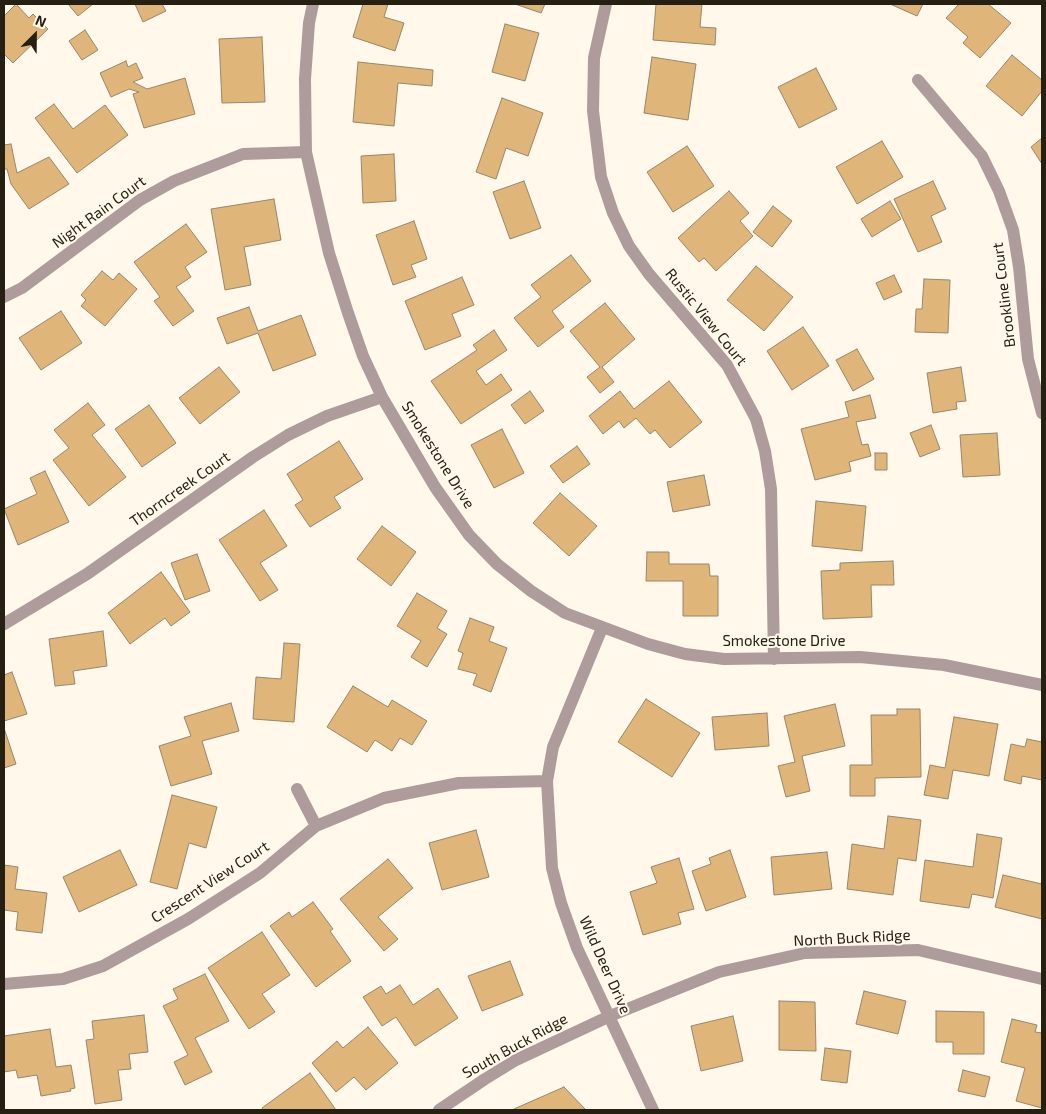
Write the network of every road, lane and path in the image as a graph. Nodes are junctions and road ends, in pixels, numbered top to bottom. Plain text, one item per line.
1 (313, 4) edge
2 (606, 4) edge
3 (918, 80) dead end
4 (306, 152) junction
5 (4, 297) edge
6 (382, 397) junction
7 (1042, 413) edge
8 (4, 624) edge
9 (602, 628) junction
10 (774, 659) junction
11 (1042, 685) edge
12 (547, 781) junction
13 (297, 790) dead end
14 (316, 826) junction
15 (1042, 979) edge
16 (4, 984) edge
17 (610, 1016) junction
18 (439, 1110) edge
19 (653, 1110) edge

1 - 4 street, Smokestone Drive
2 - 10 street, Rustic View Court
3 - 7 street, Brookline Court
4 - 5 street, Night Rain Court
4 - 6 street, Smokestone Drive
6 - 8 street, Thorncreek Court
6 - 9 street, Smokestone Drive
9 - 10 street, Smokestone Drive
9 - 12 street, Wild Deer Drive
10 - 11 street, Smokestone Drive
12 - 14 street, Crescent View Court
12 - 17 street, Wild Deer Drive
13 - 14 street
14 - 16 street, Crescent View Court
15 - 17 street, North Buck Ridge
17 - 18 street, South Buck Ridge
17 - 19 street, Wild Deer Drive

